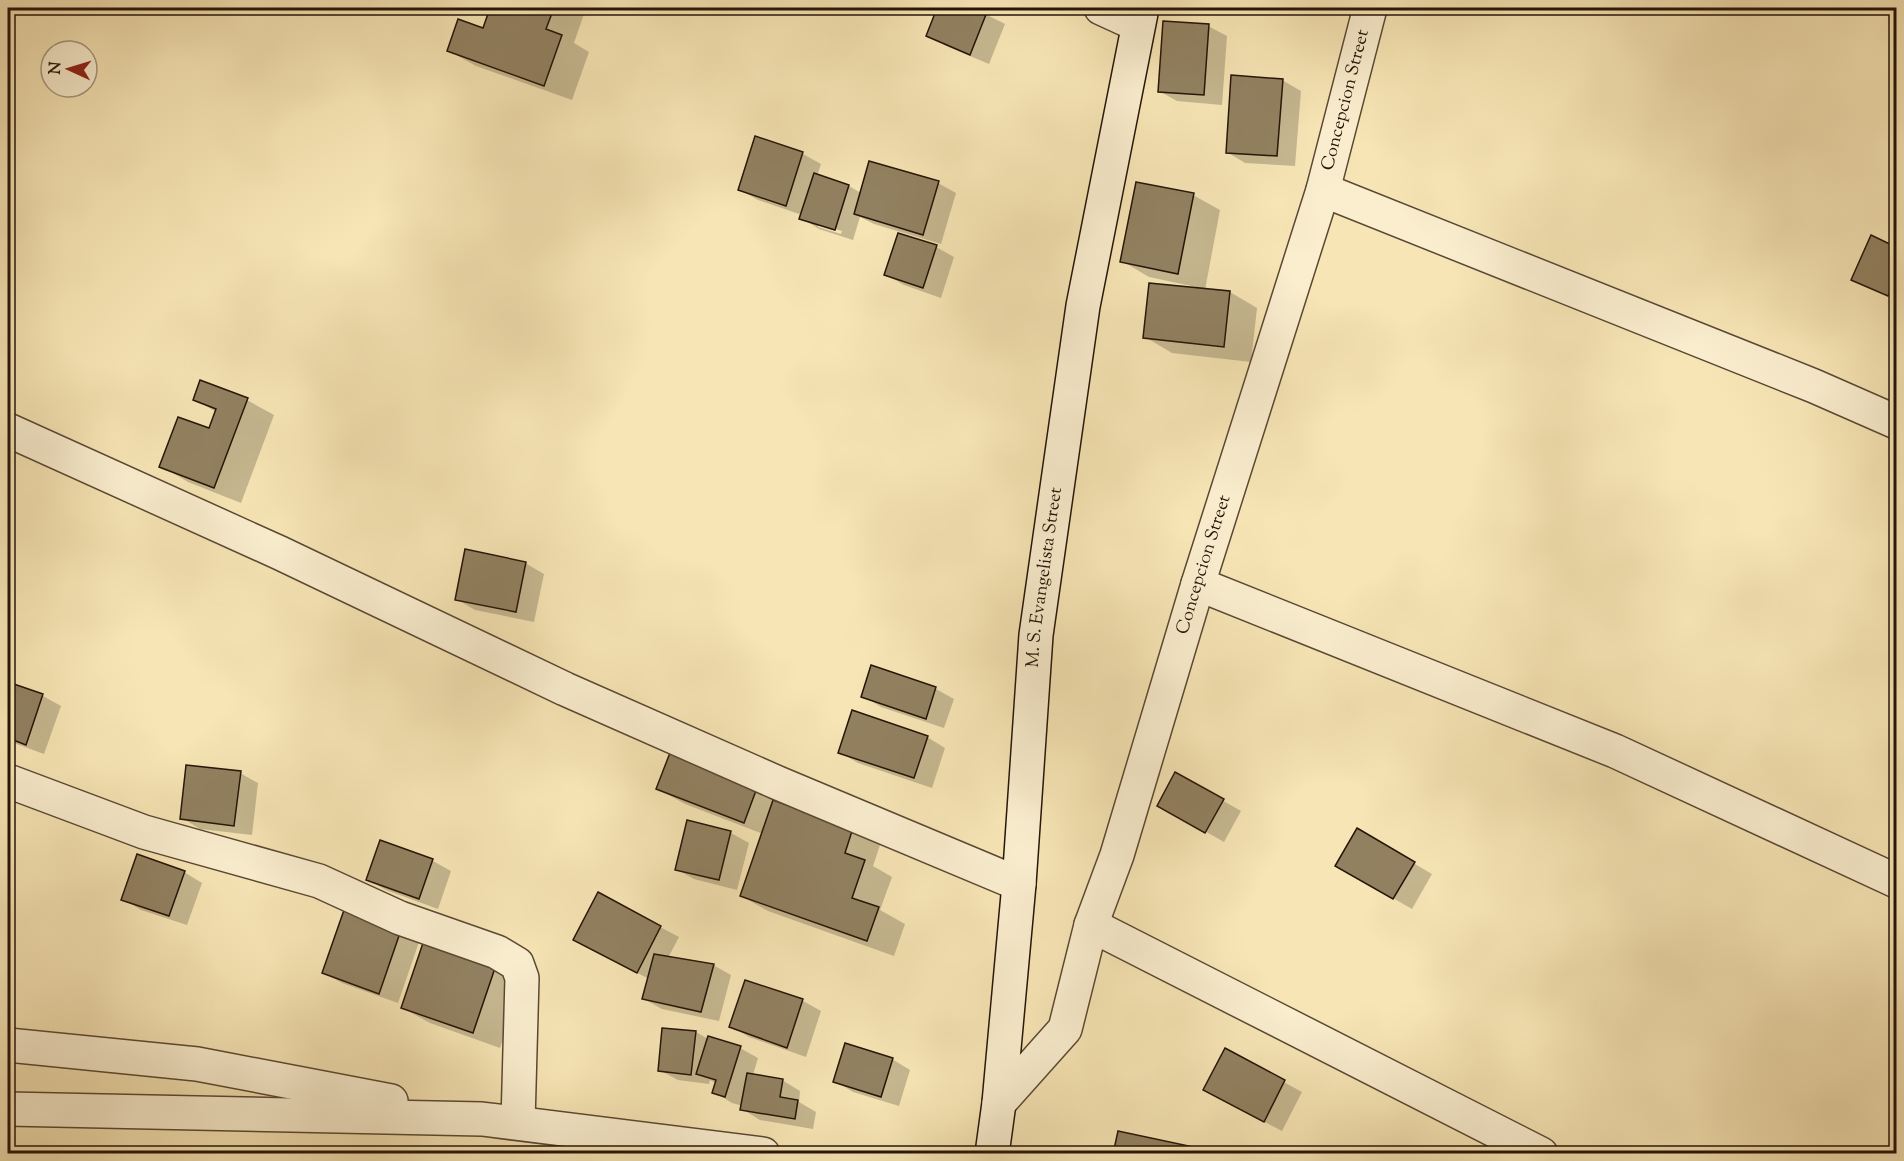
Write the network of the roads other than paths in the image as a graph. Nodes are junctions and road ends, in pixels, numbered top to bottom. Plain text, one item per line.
1 (1101, 8) edge
2 (1370, 8) edge
3 (1140, 16) edge
4 (1323, 190) junction
5 (1896, 422) edge
6 (8, 430) edge
7 (1198, 584) junction
8 (8, 781) edge
9 (1896, 881) edge
10 (1018, 884) junction
11 (1091, 925) junction
12 (8, 1045) edge
13 (999, 1103) junction
14 (8, 1109) edge
15 (482, 1119) junction
16 (518, 1122) junction
17 (763, 1154) edge
18 (992, 1154) edge
19 (1541, 1154) edge

1 - 3 street
2 - 4 street, Concepcion Street
3 - 10 street, M. S. Evangelista Street
4 - 5 street
4 - 7 street, Concepcion Street
6 - 10 street
7 - 9 street
7 - 11 street, Concepcion Street
8 - 16 street
10 - 13 street, M. S. Evangelista Street
11 - 13 street, Concepcion Street
11 - 19 street
12 - 15 street
13 - 18 street, M. S. Evangelista Street
14 - 15 street
15 - 16 street
16 - 17 street

